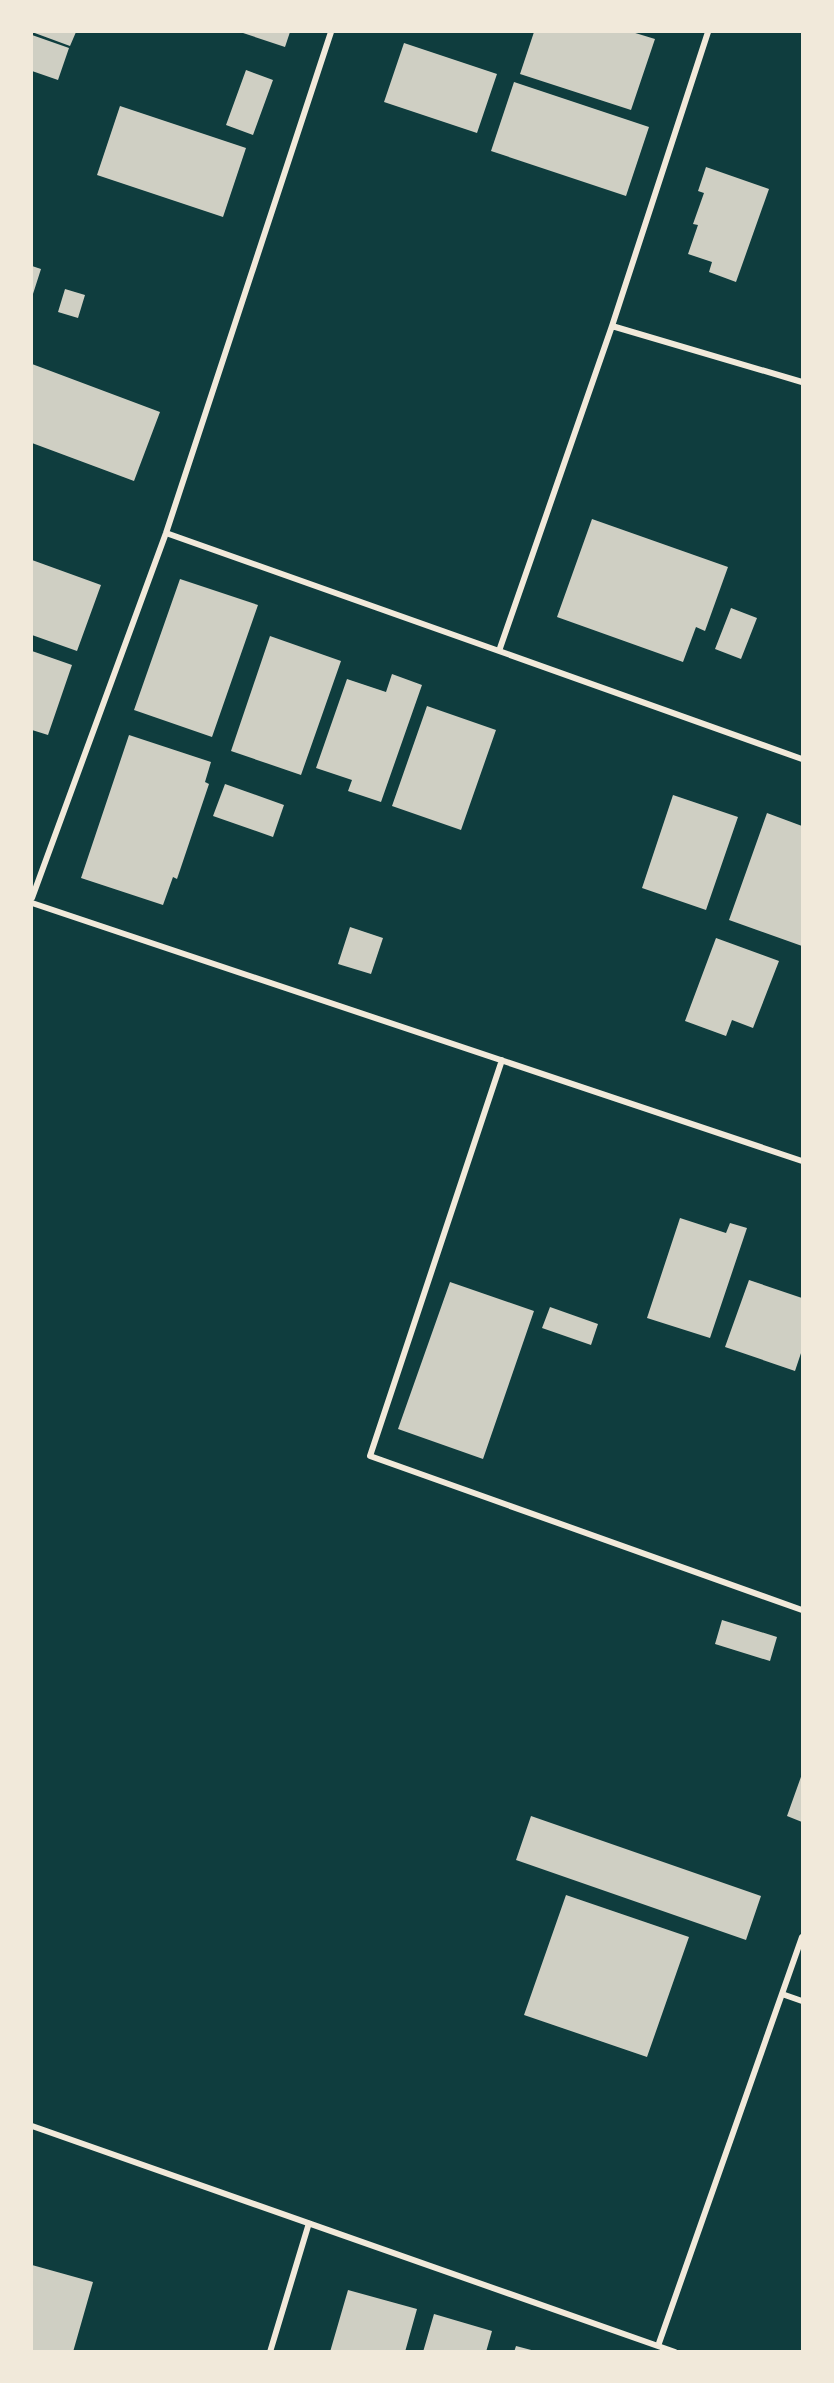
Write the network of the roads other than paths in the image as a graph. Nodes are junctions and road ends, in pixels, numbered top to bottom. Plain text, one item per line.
1 (331, 32) edge
2 (708, 32) edge
3 (612, 326) junction
4 (802, 382) edge
5 (166, 533) junction
6 (499, 651) junction
7 (802, 759) edge
8 (32, 898) edge
9 (32, 903) edge
10 (502, 1060) junction
11 (802, 1161) edge
12 (802, 1610) edge
13 (802, 1937) edge
14 (782, 1994) junction
15 (802, 2001) edge
16 (32, 2126) edge
17 (309, 2223) junction
18 (658, 2346) junction
19 (270, 2352) edge
20 (675, 2352) edge

1 - 5 street
2 - 3 street
3 - 4 street
3 - 6 street
5 - 6 street
5 - 8 street
6 - 7 street
9 - 10 street
10 - 11 street
10 - 12 street
13 - 14 street
14 - 15 street
14 - 18 street
16 - 17 street
17 - 18 street
17 - 19 street
18 - 20 street

